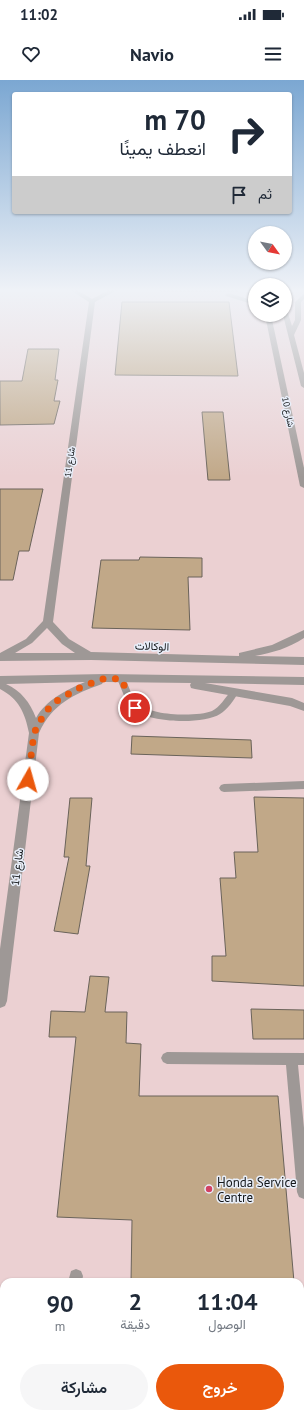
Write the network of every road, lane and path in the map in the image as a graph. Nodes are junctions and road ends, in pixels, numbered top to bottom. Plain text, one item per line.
1 (85, 352) edge
2 (276, 352) edge
3 (295, 352) edge
4 (304, 386) edge
5 (304, 486) edge
6 (48, 622) junction
7 (304, 633) edge
8 (91, 656) junction
9 (0, 657) edge
10 (219, 660) junction
11 (304, 661) edge
12 (106, 678) junction
13 (121, 679) junction
14 (0, 680) edge
15 (173, 680) junction
16 (304, 681) edge
17 (0, 685) edge
18 (234, 693) junction
19 (304, 708) edge
20 (34, 733) junction
21 (304, 785) edge
22 (224, 788) dead end
23 (0, 1000) edge
24 (167, 1058) dead end
25 (291, 1059) junction
26 (304, 1059) edge
27 (304, 1192) edge

1 - 6 street, شارع 11
2 - 5 street, شارع 10
3 - 4 street
6 - 8 street
6 - 9 street
7 - 10 street
8 - 9 street, الوكالات
8 - 10 street, الوكالات
10 - 11 street, الوكالات
12 - 13 street
12 - 14 street
12 - 20 street, شارع 11
13 - 15 street
13 - 18 lane
15 - 16 street
15 - 18 street
17 - 20 street, شارع 11
18 - 19 street
20 - 23 street, شارع 11
21 - 22 lane
24 - 25 lane
25 - 26 lane
25 - 27 lane

